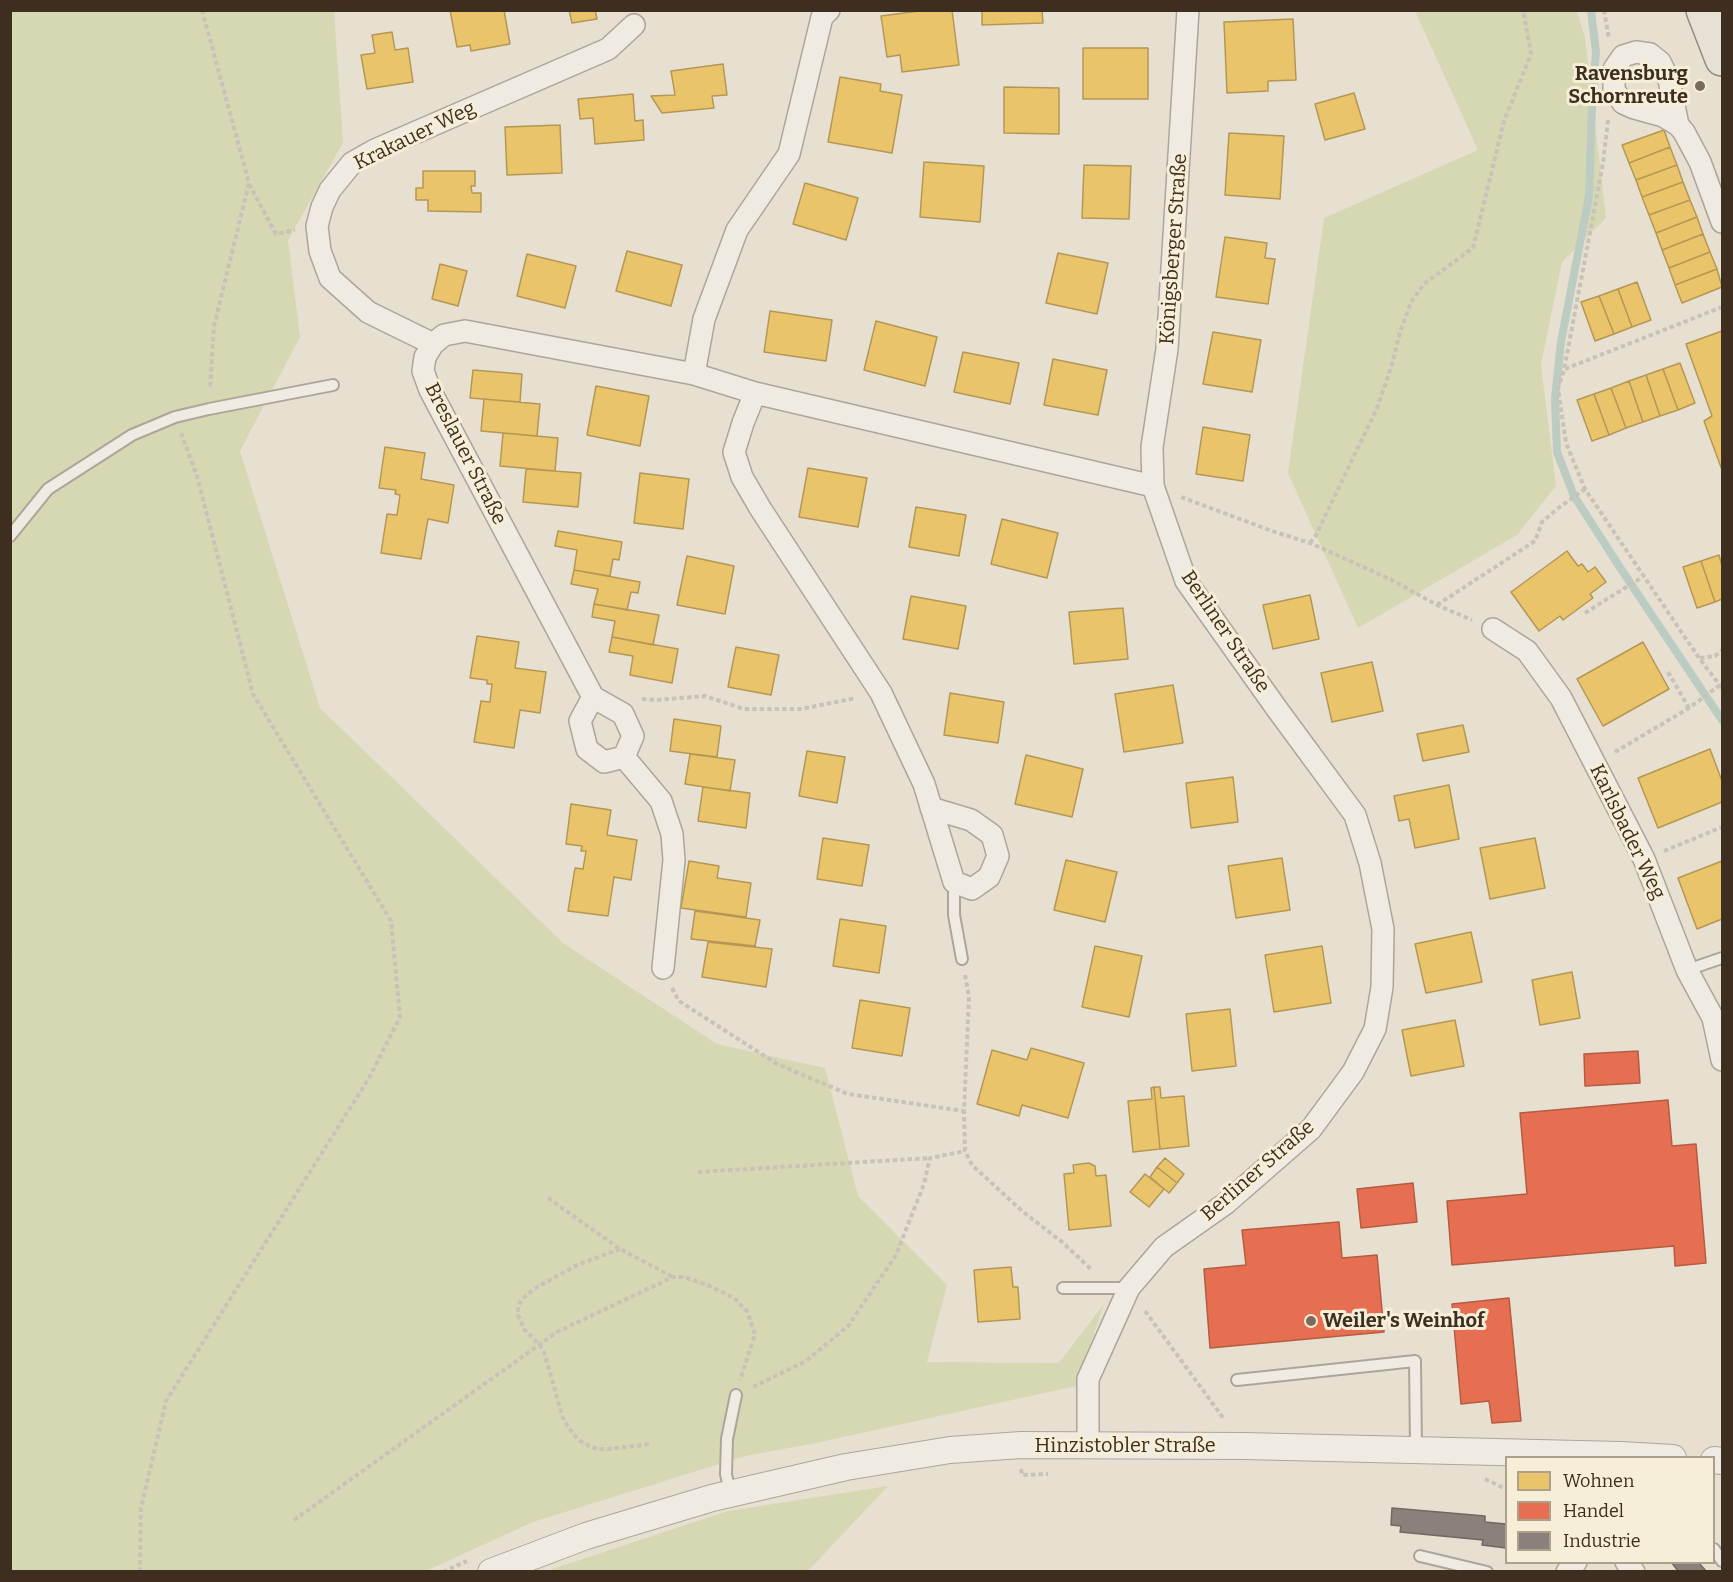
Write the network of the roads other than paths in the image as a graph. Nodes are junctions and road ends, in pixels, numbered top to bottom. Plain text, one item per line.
1 (829, 10) edge
2 (1188, 10) edge
3 (1703, 10) edge
4 (634, 25) dead end
5 (1722, 59) edge
6 (1678, 124) junction
7 (1722, 222) edge
8 (433, 344) junction
9 (694, 374) junction
10 (333, 385) dead end
11 (755, 393) junction
12 (1153, 486) junction
13 (10, 536) edge
14 (1493, 629) road end
15 (593, 697) junction
16 (624, 757) junction
17 (932, 808) junction
18 (954, 882) junction
19 (1722, 958) edge
20 (962, 959) road end
21 (663, 968) road end
22 (1687, 970) junction
23 (1722, 1060) edge
24 (1063, 1288) dead end
25 (1129, 1288) junction
26 (1237, 1380) dead end
27 (736, 1395) road end
28 (1088, 1446) junction
29 (1416, 1450) junction
30 (1621, 1456) edge
31 (730, 1493) junction
32 (1420, 1556) dead end
33 (491, 1572) edge
34 (1487, 1572) edge

1 - 9 street
2 - 12 street, Königsberger Straße
3 - 5 main road
4 - 8 street, Krakauer Weg
6 - 6 street
6 - 7 street
8 - 9 street
8 - 15 street, Breslauer Straße
9 - 11 street
10 - 13 lane
11 - 12 street
11 - 17 street
12 - 25 street, Berliner Straße
14 - 22 street, Karlsbader Weg
15 - 16 street
15 - 16 street
16 - 21 street
17 - 18 street
17 - 18 street
18 - 20 lane
19 - 22 lane
22 - 23 street, Karlsbader Weg
24 - 25 lane
25 - 28 street, Berliner Straße
26 - 29 lane
27 - 31 lane
28 - 29 street, Hinzistobler Straße
28 - 31 street, Hinzistobler Straße
29 - 30 street, Hinzistobler Straße
31 - 33 street, Hinzistobler Straße
32 - 34 lane

